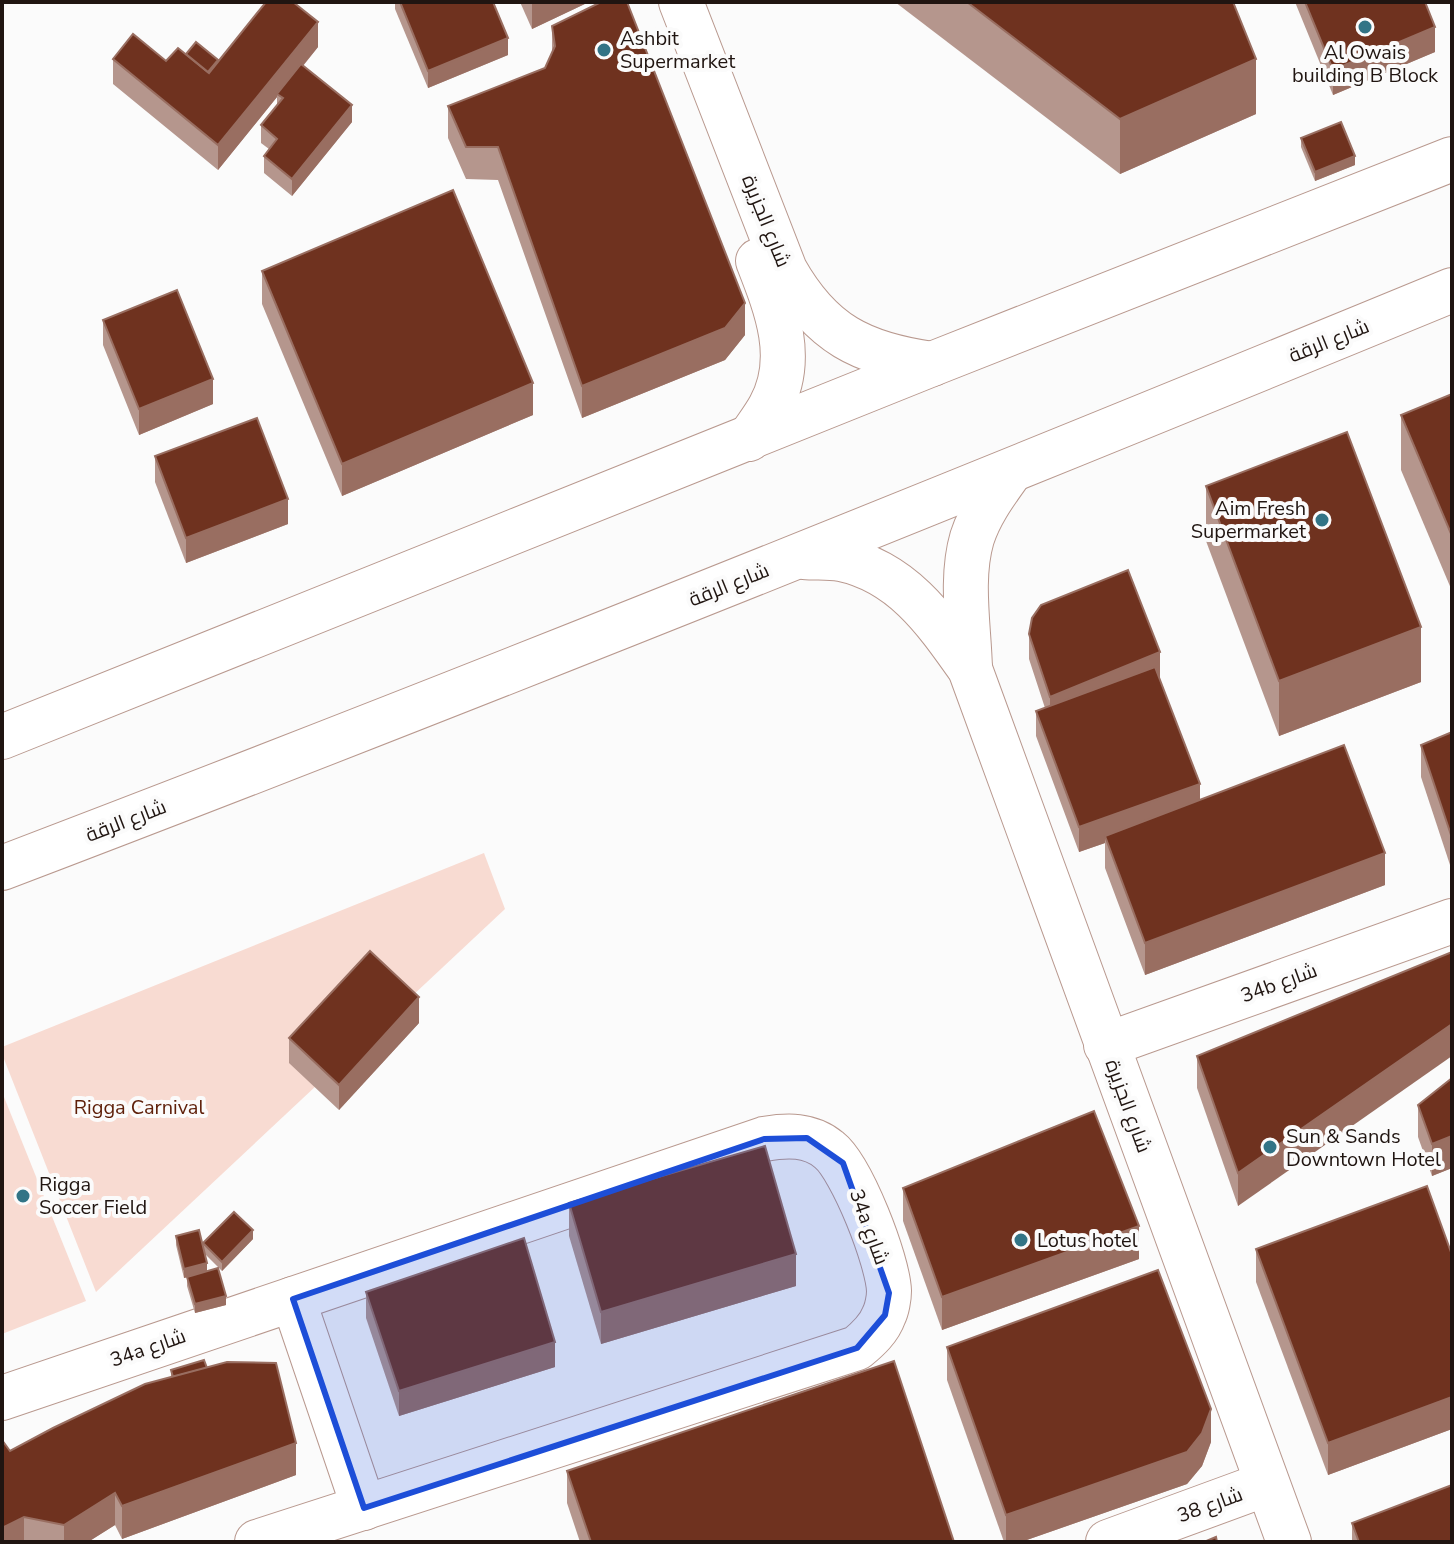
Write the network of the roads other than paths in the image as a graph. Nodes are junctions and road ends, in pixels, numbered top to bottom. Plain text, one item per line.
1 (655, 2) edge
2 (681, 2) edge
3 (1452, 159) edge
4 (1452, 290) edge
5 (932, 364) junction
6 (749, 439) junction
7 (1010, 472) junction
8 (800, 557) junction
9 (970, 669) junction
10 (2, 737) edge
11 (2, 868) edge
12 (1452, 921) edge
13 (1106, 1045) junction
14 (293, 1299) junction
15 (2, 1398) edge
16 (1266, 1484) junction
17 (364, 1508) junction
18 (257, 1542) edge
19 (1108, 1542) edge
20 (1289, 1542) edge

1 - 6 street, شارع الجزيرة
2 - 5 street, شارع الجزيرة
3 - 5 street
4 - 7 street, شارع الرقة
5 - 6 street
6 - 10 street
7 - 8 street, شارع الرقة
7 - 9 street, شارع الجزيرة
8 - 9 street, شارع الجزيرة
8 - 11 street, شارع الرقة
9 - 13 street, شارع الجزيرة
12 - 13 street, 34b شارع
13 - 16 street, شارع الجزيرة
14 - 15 street, 34a شارع
14 - 17 street
14 - 17 street, 34a شارع
16 - 19 street, شارع 38
16 - 20 street, شارع الجزيرة
17 - 18 street, 34a شارع

